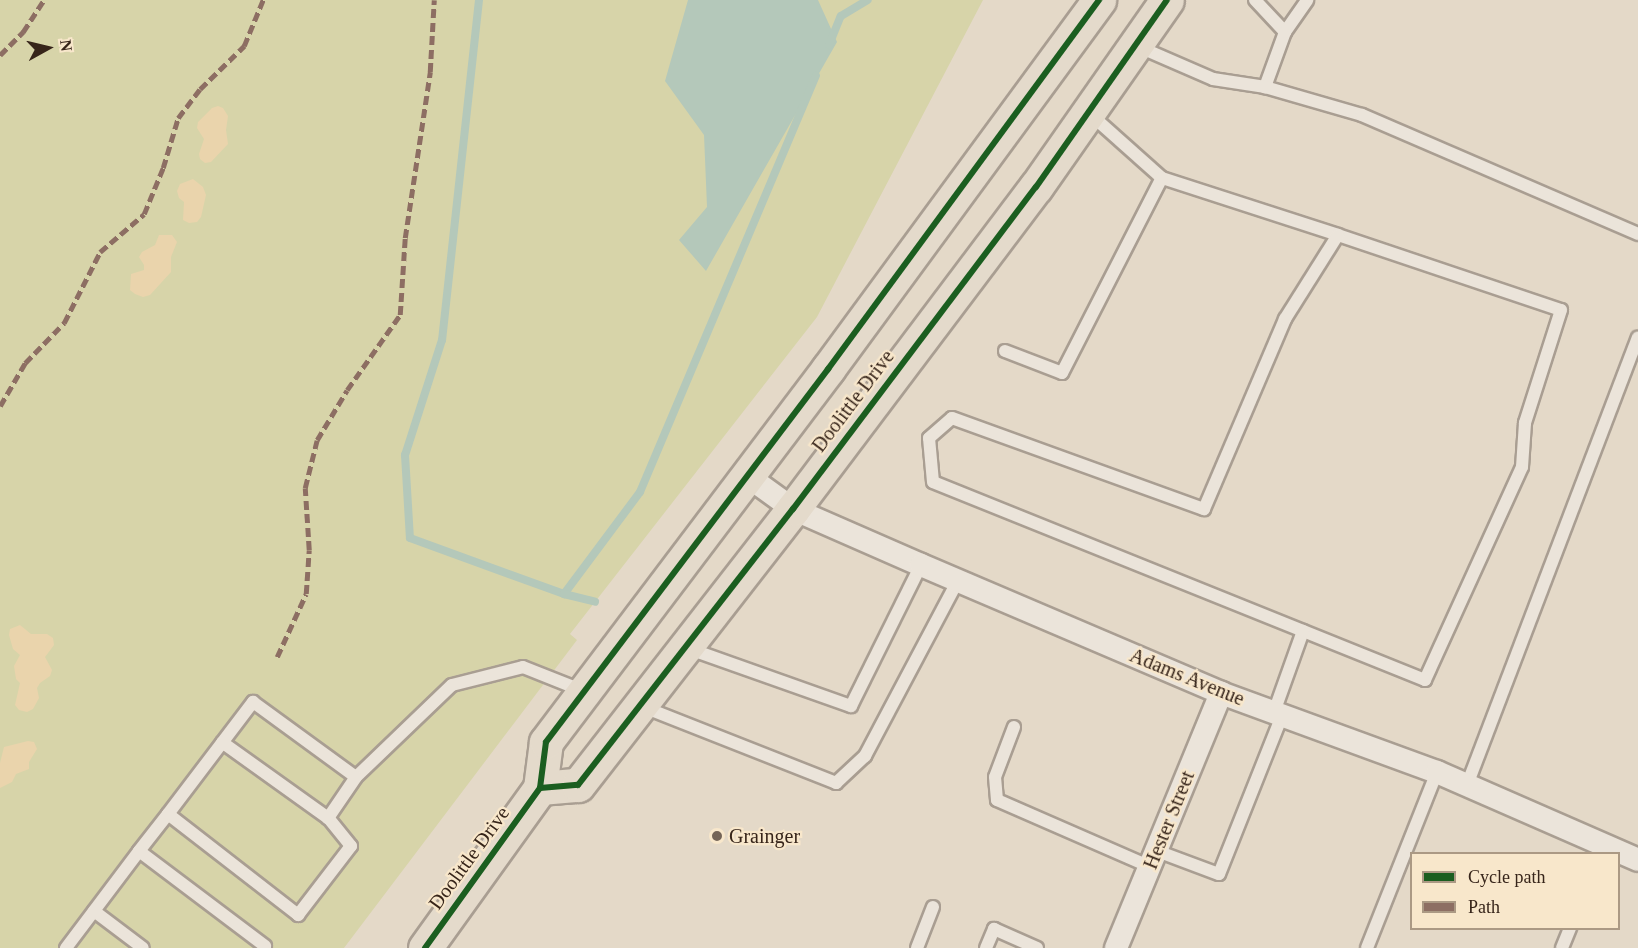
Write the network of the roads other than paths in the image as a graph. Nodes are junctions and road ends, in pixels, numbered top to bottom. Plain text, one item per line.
1 (1099, 0) edge
2 (1167, 0) edge
3 (1255, 0) edge
4 (1307, 0) edge
5 (1285, 32) junction
6 (1136, 45) junction
7 (1264, 87) junction
8 (1088, 112) junction
9 (1161, 178) junction
10 (1638, 234) edge
11 (1338, 235) junction
12 (1638, 338) edge
13 (1005, 351) dead end
14 (746, 476) junction
15 (793, 510) junction
16 (921, 565) junction
17 (958, 580) junction
18 (1303, 631) junction
19 (686, 647) junction
20 (584, 691) junction
21 (1221, 693) junction
22 (640, 706) junction
23 (1278, 714) junction
24 (1014, 727) dead end
25 (222, 742) junction
26 (1437, 772) junction
27 (356, 777) junction
28 (1467, 785) junction
29 (540, 788) junction
30 (168, 814) junction
31 (328, 818) junction
32 (1604, 850) edge
33 (139, 851) junction
34 (1620, 855) edge
35 (1153, 859) junction
36 (1638, 861) edge
37 (933, 907) dead end
38 (94, 910) junction
39 (1569, 930) edge
40 (265, 946) dead end
41 (66, 948) edge
42 (143, 948) edge
43 (425, 948) edge
44 (917, 948) edge
45 (986, 948) edge
46 (1036, 948) edge
47 (1116, 948) edge
48 (1367, 948) edge
49 (1562, 948) edge

1 - 14 main road, Doolittle Drive
2 - 6 main road, Doolittle Drive
3 - 5 lane
4 - 5 lane
5 - 7 lane
6 - 7 lane
6 - 8 main road, Doolittle Drive
7 - 10 lane
8 - 9 lane
8 - 15 main road, Doolittle Drive
9 - 11 lane
9 - 13 lane
11 - 18 lane
11 - 18 lane
12 - 28 lane
14 - 15 street, Adams Avenue
14 - 20 main road, Doolittle Drive
15 - 16 street, Adams Avenue
15 - 19 main road, Doolittle Drive
16 - 17 street, Adams Avenue
16 - 19 lane
17 - 21 street, Adams Avenue
17 - 22 lane
18 - 23 lane
19 - 22 main road, Doolittle Drive
20 - 27 lane
20 - 29 main road, Doolittle Drive
21 - 23 street, Adams Avenue
21 - 35 street, Hester Street
22 - 29 main road, Doolittle Drive
23 - 26 street, Adams Avenue
23 - 35 lane
24 - 35 lane
25 - 27 lane
25 - 30 lane
25 - 31 lane
26 - 28 street, Adams Avenue
26 - 48 lane
27 - 31 lane
28 - 32 street, Adams Avenue
29 - 43 main road, Doolittle Drive
30 - 31 lane
30 - 33 lane
33 - 38 lane
33 - 40 lane
34 - 36 street, Adams Avenue
35 - 47 street, Hester Street
37 - 44 lane
38 - 41 lane
38 - 42 lane
39 - 49 lane
45 - 46 lane

